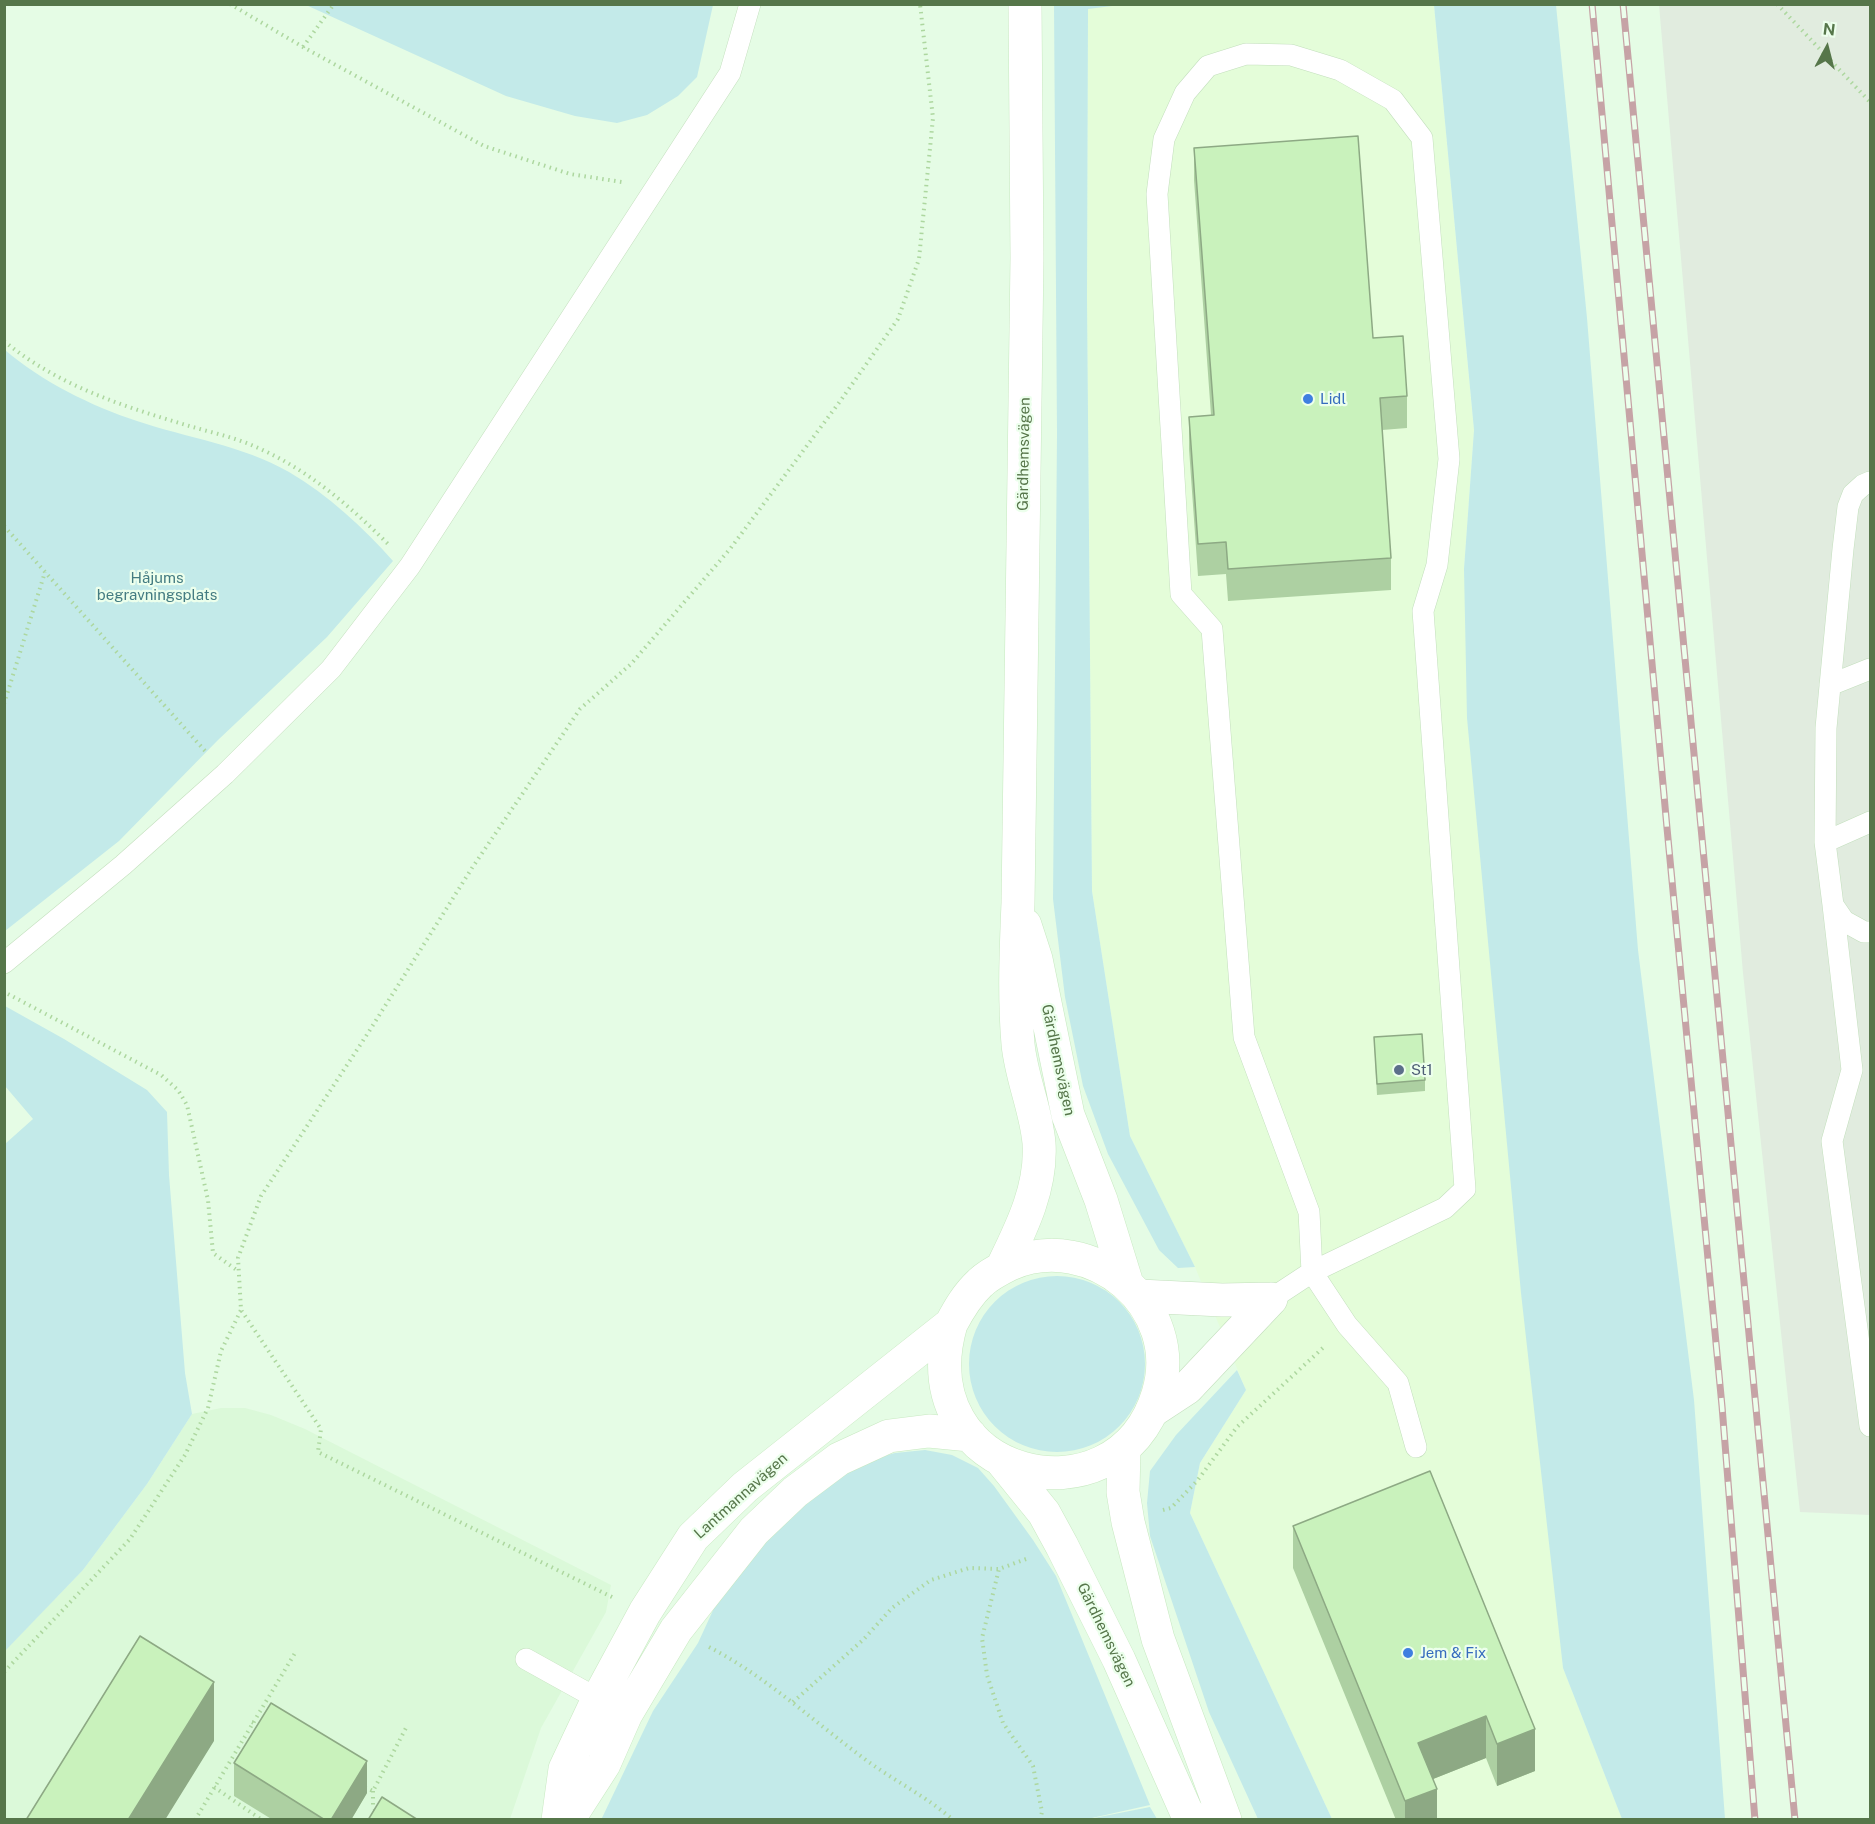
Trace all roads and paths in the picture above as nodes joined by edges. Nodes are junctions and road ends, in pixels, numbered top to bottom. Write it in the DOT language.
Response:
graph roads {
  1 [pos="230,4"];
  2 [pos="334,4"];
  3 [pos="750,4"];
  4 [pos="920,4"];
  5 [pos="1025,4"];
  6 [pos="1777,4"];
  7 [pos="303,47"];
  8 [pos="1870,102"];
  9 [pos="657,188"];
  10 [pos="4,341"];
  11 [pos="1870,482"];
  12 [pos="4,526"];
  13 [pos="410,566"];
  14 [pos="45,571"];
  15 [pos="1870,669"];
  16 [pos="1830,685"];
  17 [pos="4,704"];
  18 [pos="225,774"];
  19 [pos="1870,822"];
  20 [pos="1826,842"];
  21 [pos="1018,903"];
  22 [pos="1833,905"];
  23 [pos="1870,932"];
  24 [pos="4,963"];
  25 [pos="4,992"];
  26 [pos="1002,1268"];
  27 [pos="239,1272"];
  28 [pos="1312,1272"];
  29 [pos="1133,1290"];
  30 [pos="1271,1299"];
  31 [pos="241,1310"];
  32 [pos="951,1324"];
  33 [pos="1152,1411"];
  34 [pos="1870,1426"];
  35 [pos="970,1435"];
  36 [pos="1416,1447"];
  37 [pos="1124,1448"];
  38 [pos="1001,1460"];
  39 [pos="999,1569"];
  40 [pos="645,1612"];
  41 [pos="676,1630"];
  42 [pos="295,1653"];
  43 [pos="526,1659"];
  44 [pos="4,1672"];
  45 [pos="598,1699"];
  46 [pos="793,1701"];
  47 [pos="626,1714"];
  48 [pos="252,1722"];
  49 [pos="407,1726"];
  50 [pos="262,1727"];
  51 [pos="363,1785"];
  52 [pos="214,1787"];
  53 [pos="373,1791"];
  54 [pos="377,1814"];
  55 [pos="195,1820"];
  56 [pos="262,1820"];
  57 [pos="558,1820"];
  58 [pos="568,1820"];
  59 [pos="953,1820"];
  60 [pos="1192,1820"];
  61 [pos="1226,1820"];
  1 -- 7 [label="path"];
  2 -- 7 [label="path"];
  3 -- 9 [label="lane"];
  4 -- 27 [label="path"];
  5 -- 21 [label="main road, Gärdhemsvägen"];
  6 -- 8 [label="path"];
  7 -- 9 [label="path"];
  9 -- 13 [label="lane"];
  10 -- 13 [label="path"];
  11 -- 16 [label="lane"];
  12 -- 14 [label="path"];
  13 -- 18 [label="lane"];
  14 -- 17 [label="path"];
  14 -- 18 [label="path"];
  15 -- 16 [label="lane"];
  16 -- 20 [label="lane"];
  18 -- 24 [label="lane"];
  19 -- 20 [label="lane"];
  20 -- 22 [label="lane"];
  21 -- 26 [label="main road, Gärdhemsvägen"];
  21 -- 29 [label="main road, Gärdhemsvägen"];
  22 -- 23 [label="lane"];
  22 -- 34 [label="lane"];
  25 -- 27 [label="path"];
  26 -- 29 [label="main road"];
  26 -- 32 [label="main road"];
  27 -- 31 [label="path"];
  28 -- 28 [label="lane"];
  28 -- 30 [label="lane"];
  28 -- 36 [label="lane"];
  29 -- 30 [label="main road"];
  29 -- 33 [label="main road"];
  30 -- 33 [label="main road"];
  31 -- 40 [label="path"];
  31 -- 44 [label="path"];
  32 -- 35 [label="main road"];
  32 -- 40 [label="main road, Lantmannavägen"];
  33 -- 37 [label="main road"];
  35 -- 38 [label="main road"];
  35 -- 41 [label="main road"];
  37 -- 38 [label="main road"];
  37 -- 61 [label="main road"];
  38 -- 60 [label="main road, Gärdhemsvägen"];
  39 -- 46 [label="path"];
  40 -- 45 [label="main road, Lantmannavägen"];
  41 -- 46 [label="path"];
  41 -- 47 [label="main road"];
  42 -- 48 [label="path"];
  43 -- 45 [label="lane"];
  45 -- 47 [label="lane"];
  45 -- 57 [label="main road, Lantmannavägen"];
  46 -- 59 [label="path"];
  47 -- 58 [label="main road"];
  48 -- 50 [label="path"];
  48 -- 52 [label="path"];
  49 -- 53 [label="path"];
  51 -- 53 [label="path"];
  52 -- 55 [label="path"];
  52 -- 56 [label="path"];
  53 -- 54 [label="path"];
}
